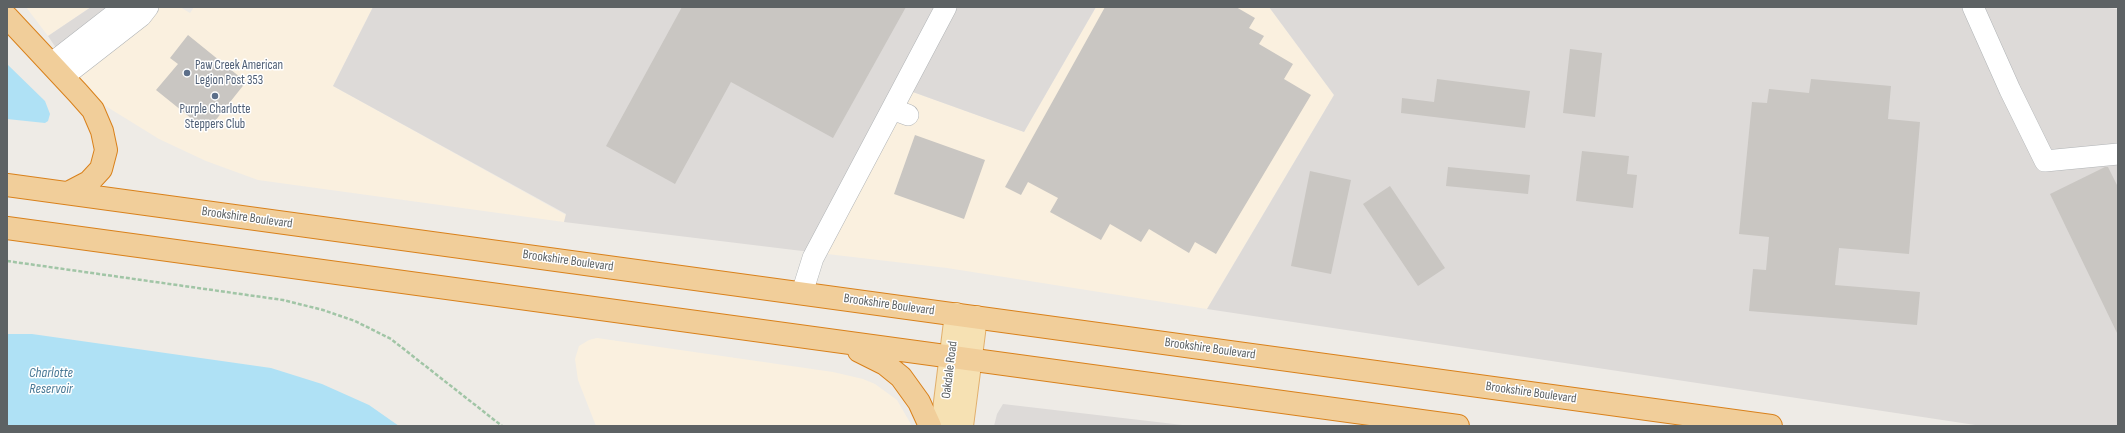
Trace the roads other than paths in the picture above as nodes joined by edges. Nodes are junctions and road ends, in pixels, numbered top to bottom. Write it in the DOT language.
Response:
graph roads {
  1 [pos="124,7"];
  2 [pos="148,7"];
  3 [pos="946,7"];
  4 [pos="1973,7"];
  5 [pos="7,17"];
  6 [pos="58,69"];
  7 [pos="2118,154"];
  8 [pos="7,185"];
  9 [pos="68,193"];
  10 [pos="7,228"];
  11 [pos="802,293"];
  12 [pos="966,316"];
  13 [pos="839,343"];
  14 [pos="961,359"];
  15 [pos="930,426"];
  16 [pos="942,426"];
  17 [pos="962,426"];
  18 [pos="1458,426"];
  19 [pos="1771,426"];
  1 -- 6 [label="lane"];
  2 -- 6 [label="lane"];
  3 -- 11 [label="lane"];
  4 -- 7 [label="lane"];
  5 -- 6 [label="highway"];
  6 -- 9 [label="highway"];
  8 -- 9 [label="highway, Brookshire Boulevard"];
  9 -- 11 [label="highway, Brookshire Boulevard"];
  10 -- 13 [label="highway"];
  11 -- 12 [label="highway, Brookshire Boulevard"];
  12 -- 14 [label="main road, Oakdale Road"];
  12 -- 19 [label="highway, Brookshire Boulevard"];
  13 -- 14 [label="highway"];
  13 -- 15 [label="highway"];
  14 -- 16 [label="main road, Oakdale Road"];
  14 -- 17 [label="main road, Oakdale Road"];
  14 -- 18 [label="highway"];
}
